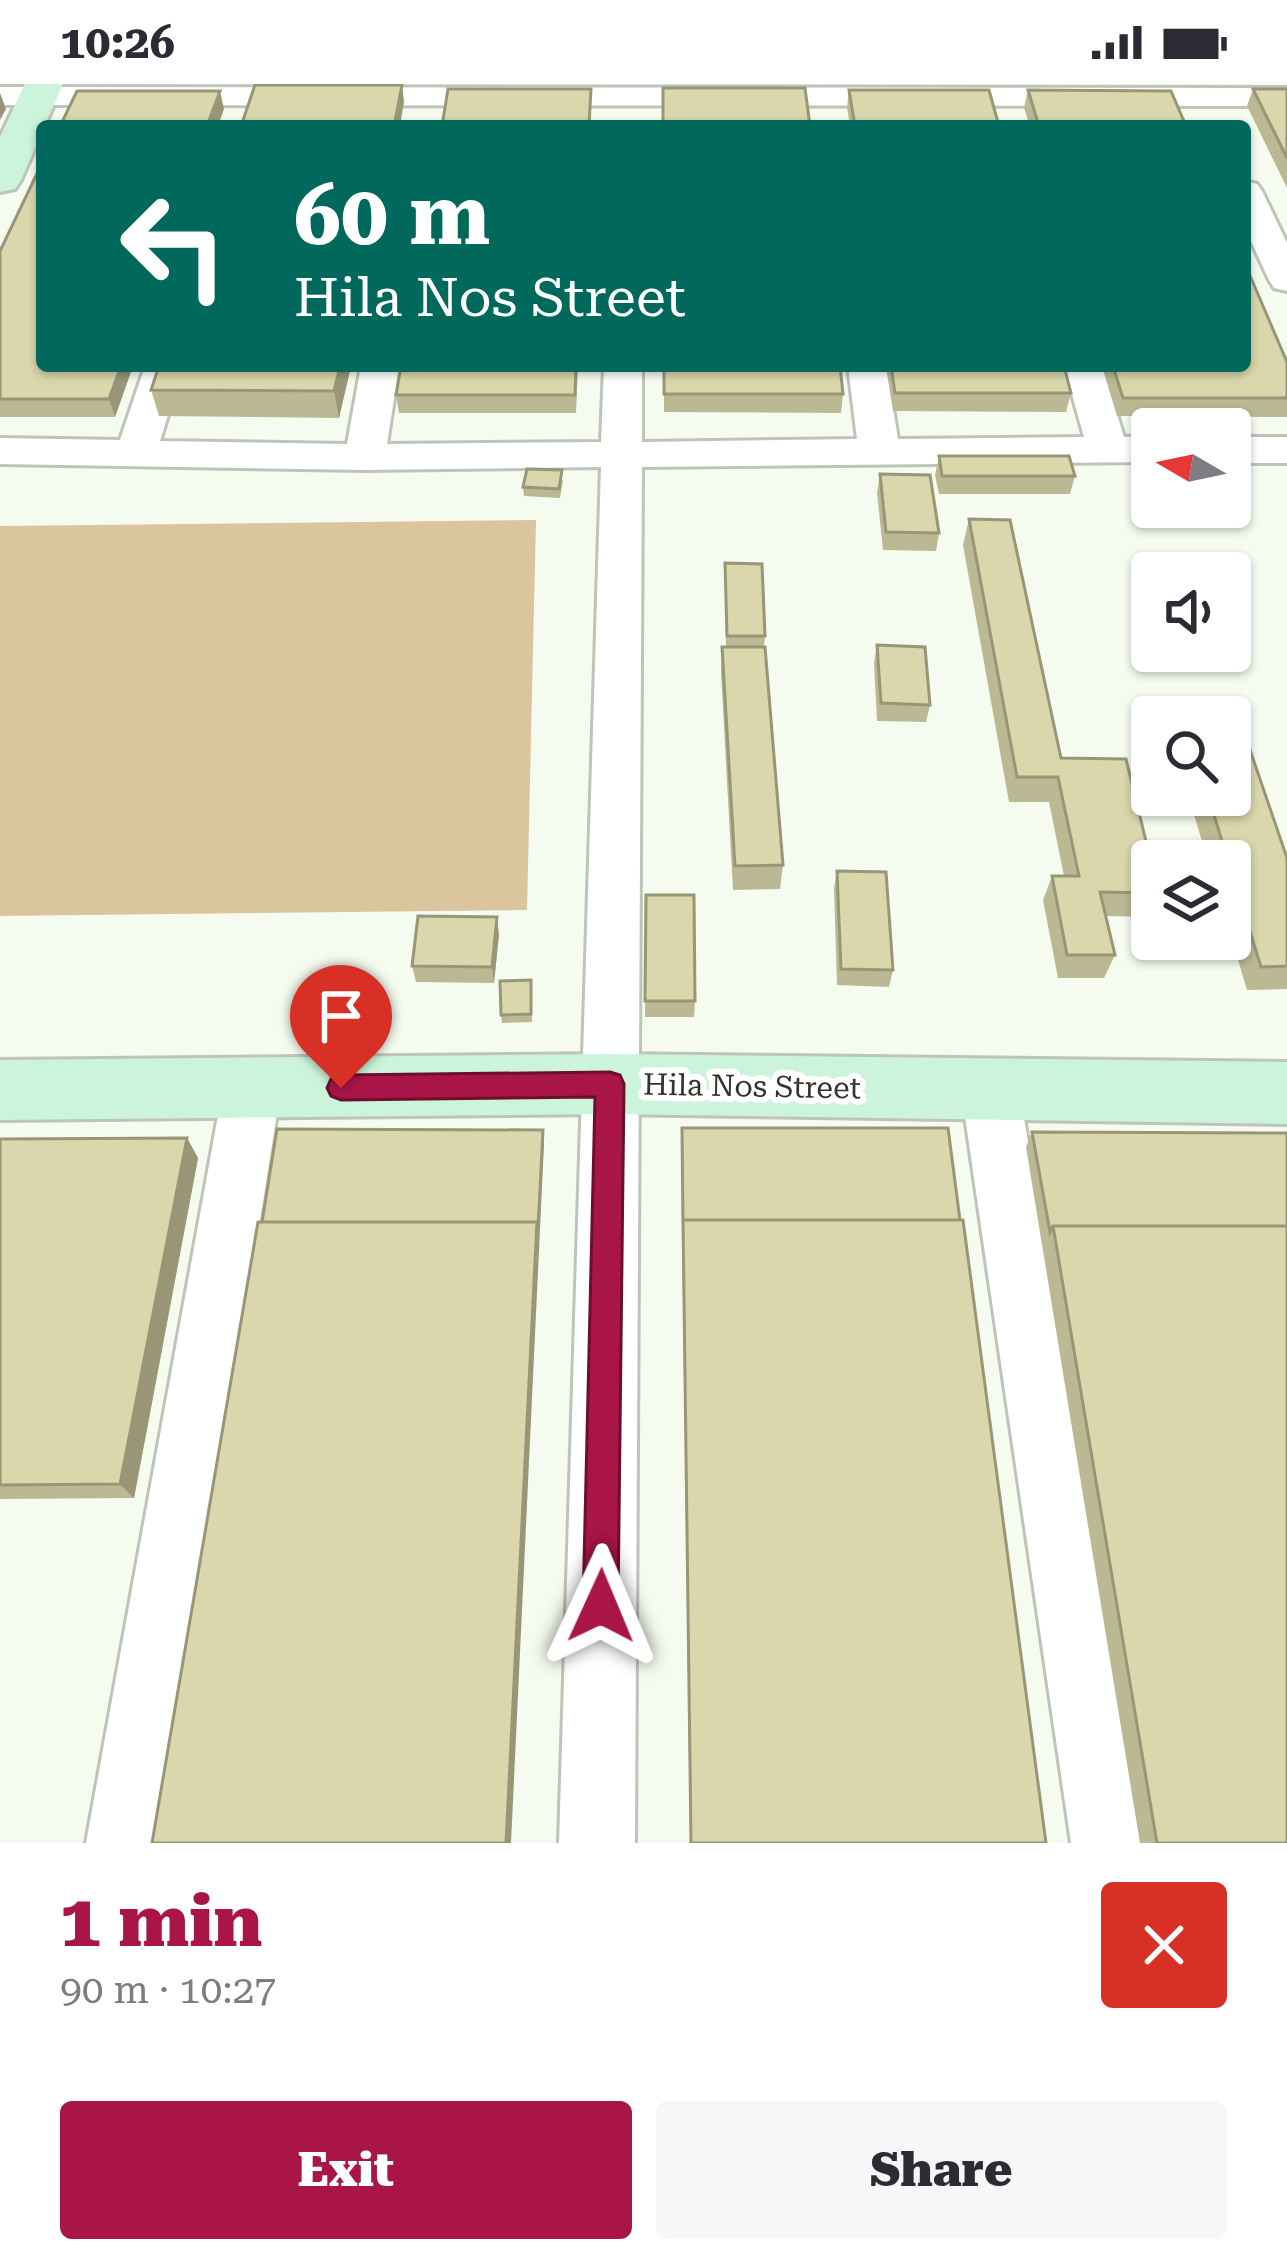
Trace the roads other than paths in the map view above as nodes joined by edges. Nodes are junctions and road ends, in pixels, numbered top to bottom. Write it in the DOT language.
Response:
graph roads {
  1 [pos="411,90"];
  2 [pos="27,92"];
  3 [pos="1287,97"];
  4 [pos="261,100"];
  5 [pos="628,101"];
  6 [pos="1204,103"];
  7 [pos="829,111"];
  8 [pos="1004,111"];
  9 [pos="421,120"];
  10 [pos="0,180"];
  11 [pos="1251,203"];
  12 [pos="1287,280"];
  13 [pos="162,372"];
  14 [pos="379,372"];
  15 [pos="623,372"];
  16 [pos="868,372"];
  17 [pos="1085,372"];
  18 [pos="879,449"];
  19 [pos="1108,449"];
  20 [pos="1131,449"];
  21 [pos="1251,450"];
  22 [pos="1287,450"];
  23 [pos="0,451"];
  24 [pos="137,452"];
  25 [pos="621,456"];
  26 [pos="365,457"];
  27 [pos="610,1084"];
  28 [pos="252,1088"];
  29 [pos="990,1089"];
  30 [pos="0,1090"];
  31 [pos="1287,1093"];
  32 [pos="124,1843"];
  33 [pos="597,1843"];
  34 [pos="1109,1843"];
  1 -- 4 [label="street"];
  1 -- 5 [label="street"];
  1 -- 9 [label="street"];
  2 -- 4 [label="street"];
  2 -- 10 [label="street"];
  3 -- 6 [label="street"];
  5 -- 7 [label="street"];
  6 -- 8 [label="street"];
  7 -- 8 [label="street"];
  11 -- 12 [label="street"];
  13 -- 24 [label="street"];
  14 -- 26 [label="street"];
  15 -- 25 [label="street"];
  16 -- 18 [label="street"];
  17 -- 19 [label="street"];
  18 -- 19 [label="street"];
  18 -- 25 [label="street"];
  19 -- 20 [label="street"];
  21 -- 22 [label="street"];
  23 -- 24 [label="street"];
  24 -- 26 [label="street"];
  25 -- 26 [label="street"];
  25 -- 27 [label="street"];
  27 -- 28 [label="street, Hila Nos Street"];
  27 -- 29 [label="street, Hila Nos Street"];
  27 -- 33 [label="street"];
  28 -- 30 [label="street, Hila Nos Street"];
  28 -- 32 [label="street"];
  29 -- 31 [label="street, Hila Nos Street"];
  29 -- 34 [label="street"];
}
